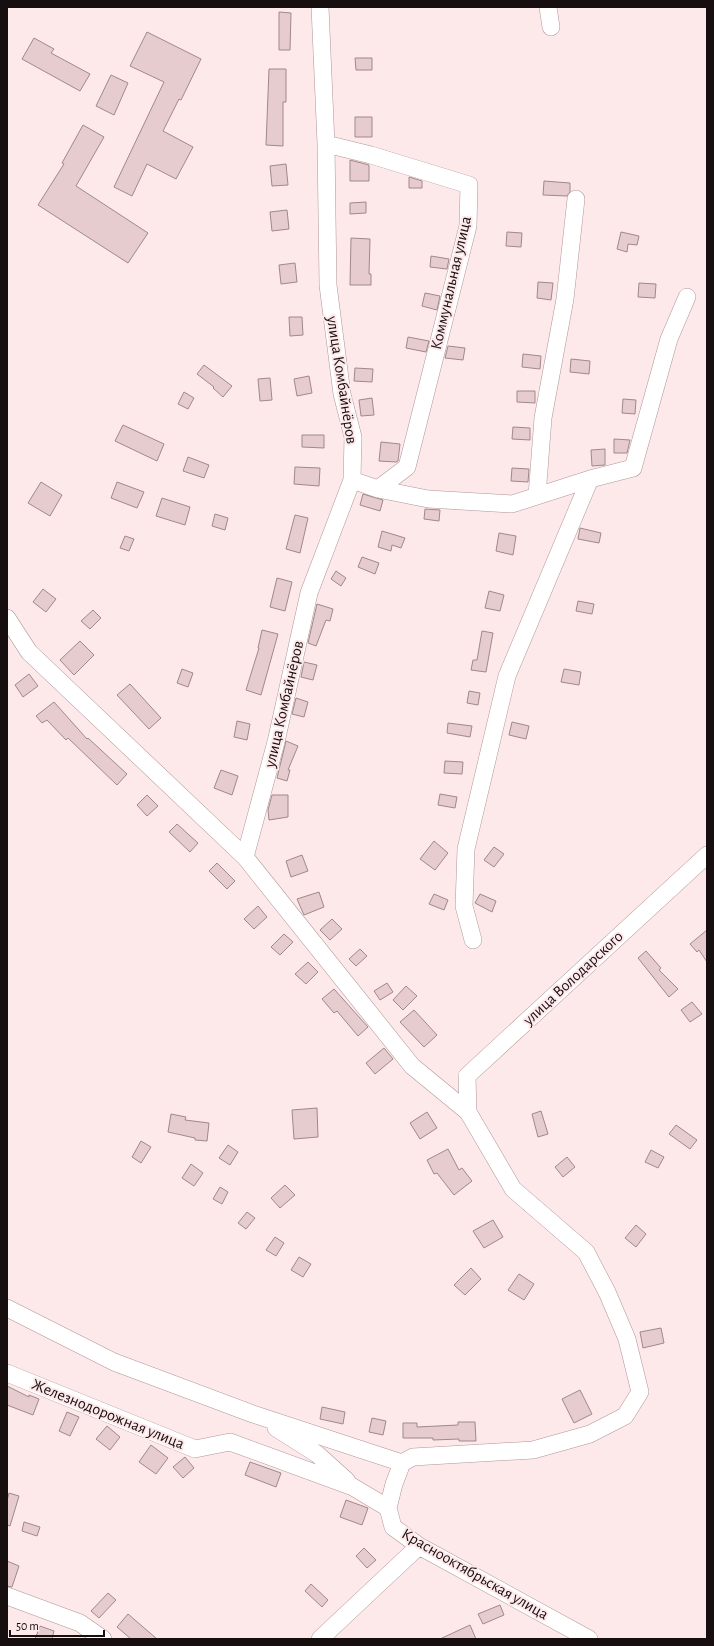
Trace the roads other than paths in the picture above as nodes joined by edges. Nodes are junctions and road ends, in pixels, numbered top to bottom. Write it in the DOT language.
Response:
graph roads {
  1 [pos="320,7"];
  2 [pos="548,7"];
  3 [pos="550,27"];
  4 [pos="326,144"];
  5 [pos="576,199"];
  6 [pos="687,297"];
  7 [pos="590,479"];
  8 [pos="352,480"];
  9 [pos="378,489"];
  10 [pos="537,496"];
  11 [pos="7,618"];
  12 [pos="707,855"];
  13 [pos="245,857"];
  14 [pos="473,940"];
  15 [pos="468,1112"];
  16 [pos="7,1308"];
  17 [pos="7,1373"];
  18 [pos="253,1414"];
  19 [pos="402,1463"];
  20 [pos="353,1487"];
  21 [pos="388,1508"];
  22 [pos="419,1546"];
  23 [pos="7,1596"];
  24 [pos="103,1639"];
  25 [pos="320,1639"];
  26 [pos="589,1639"];
  1 -- 4 [label="street, улица Комбайнёров"];
  2 -- 3 [label="street"];
  4 -- 8 [label="street, улица Комбайнёров"];
  4 -- 9 [label="street, Коммунальная улица"];
  5 -- 10 [label="street"];
  6 -- 7 [label="street"];
  7 -- 10 [label="street"];
  7 -- 14 [label="street"];
  8 -- 9 [label="street"];
  8 -- 13 [label="street, улица Комбайнёров"];
  9 -- 10 [label="street"];
  11 -- 13 [label="street"];
  12 -- 15 [label="street, улица Володарского"];
  13 -- 15 [label="street"];
  15 -- 19 [label="street"];
  16 -- 18 [label="street"];
  17 -- 20 [label="street, Железнодорожная улица"];
  18 -- 19 [label="street"];
  18 -- 20 [label="street"];
  19 -- 21 [label="street"];
  20 -- 21 [label="street, Железнодорожная улица"];
  21 -- 22 [label="street, Краснооктябрьская улица"];
  22 -- 25 [label="street"];
  22 -- 26 [label="street, Краснооктябрьская улица"];
  23 -- 24 [label="street"];
}
